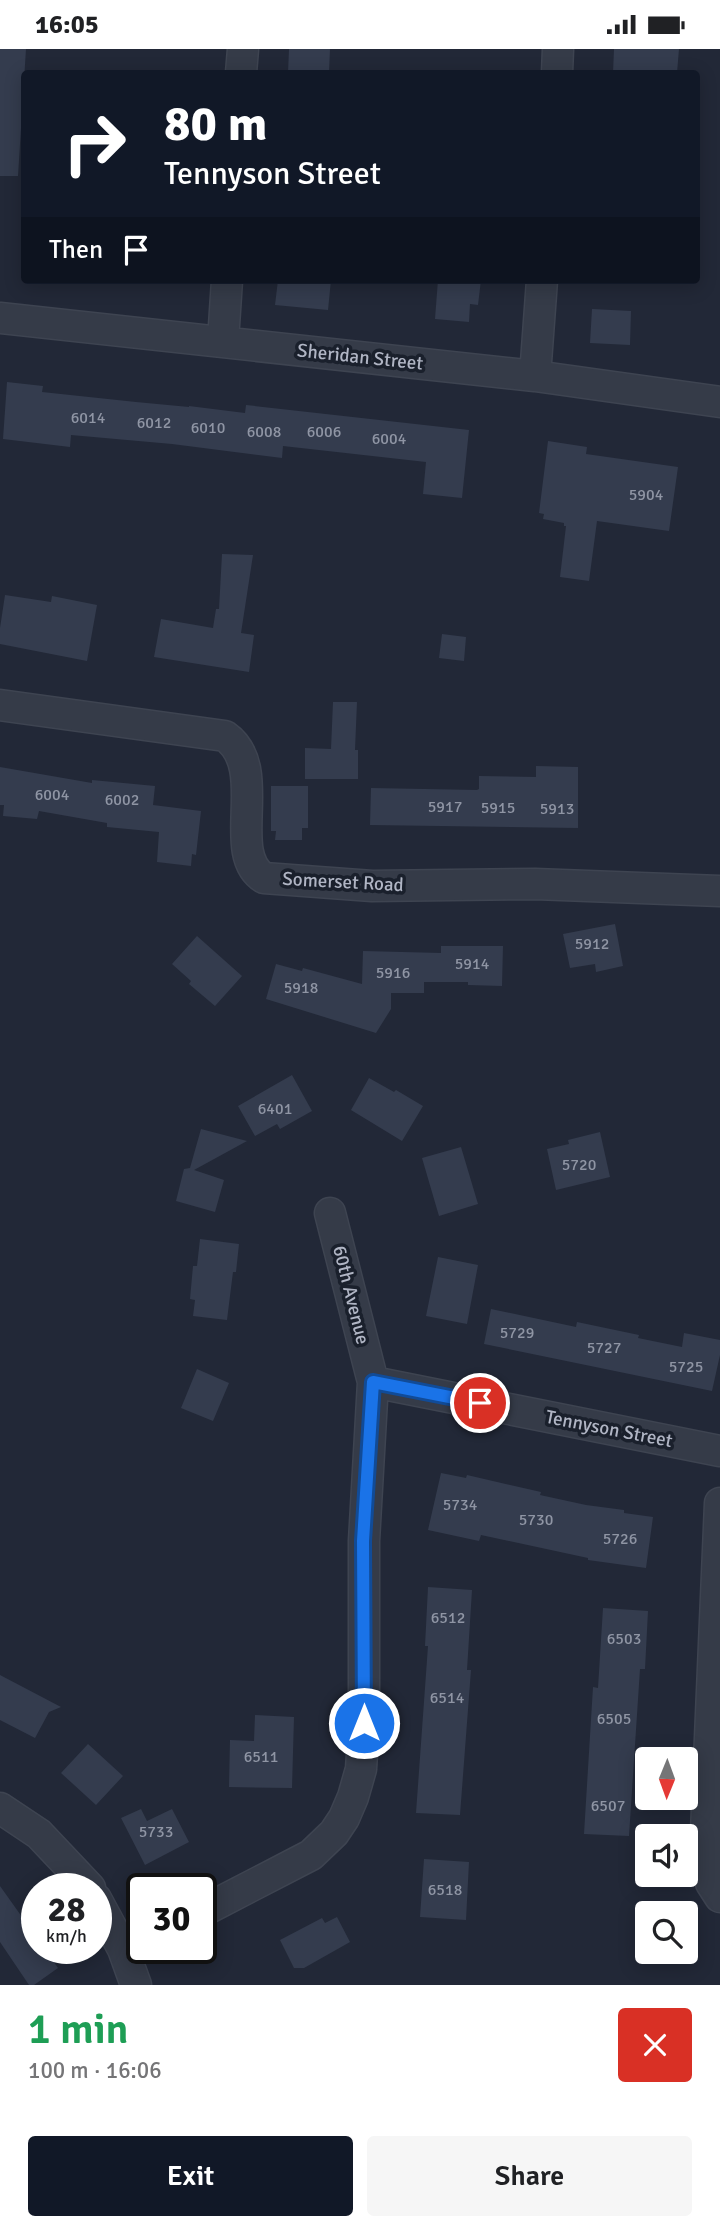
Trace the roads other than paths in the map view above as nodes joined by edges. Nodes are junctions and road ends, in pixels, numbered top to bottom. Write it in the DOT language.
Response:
graph roads {
  1 [pos="243,49"];
  2 [pos="558,49"];
  3 [pos="241,70"];
  4 [pos="557,70"];
  5 [pos="227,284"];
  6 [pos="542,284"];
  7 [pos="0,319"];
  8 [pos="223,341"];
  9 [pos="536,376"];
  10 [pos="720,401"];
  11 [pos="0,705"];
  12 [pos="720,891"];
  13 [pos="330,1213"];
  14 [pos="373,1382"];
  15 [pos="720,1451"];
  16 [pos="720,1503"];
  17 [pos="0,1808"];
  18 [pos="76,1873"];
  19 [pos="720,1897"];
  20 [pos="217,1904"];
  21 [pos="112,1919"];
  22 [pos="126,1937"];
  23 [pos="134,1964"];
  24 [pos="136,1985"];
  1 -- 3 [label="street"];
  2 -- 4 [label="street"];
  5 -- 8 [label="street"];
  6 -- 9 [label="street"];
  7 -- 8 [label="street, Sheridan Street"];
  8 -- 9 [label="street, Sheridan Street"];
  9 -- 10 [label="street, Sheridan Street"];
  11 -- 12 [label="street, Somerset Road"];
  13 -- 14 [label="street, 60th Avenue"];
  14 -- 15 [label="street, Tennyson Street"];
  14 -- 20 [label="street, 60th Avenue"];
  16 -- 19 [label="street"];
  17 -- 18 [label="street"];
  21 -- 22 [label="street"];
  23 -- 24 [label="street"];
}
